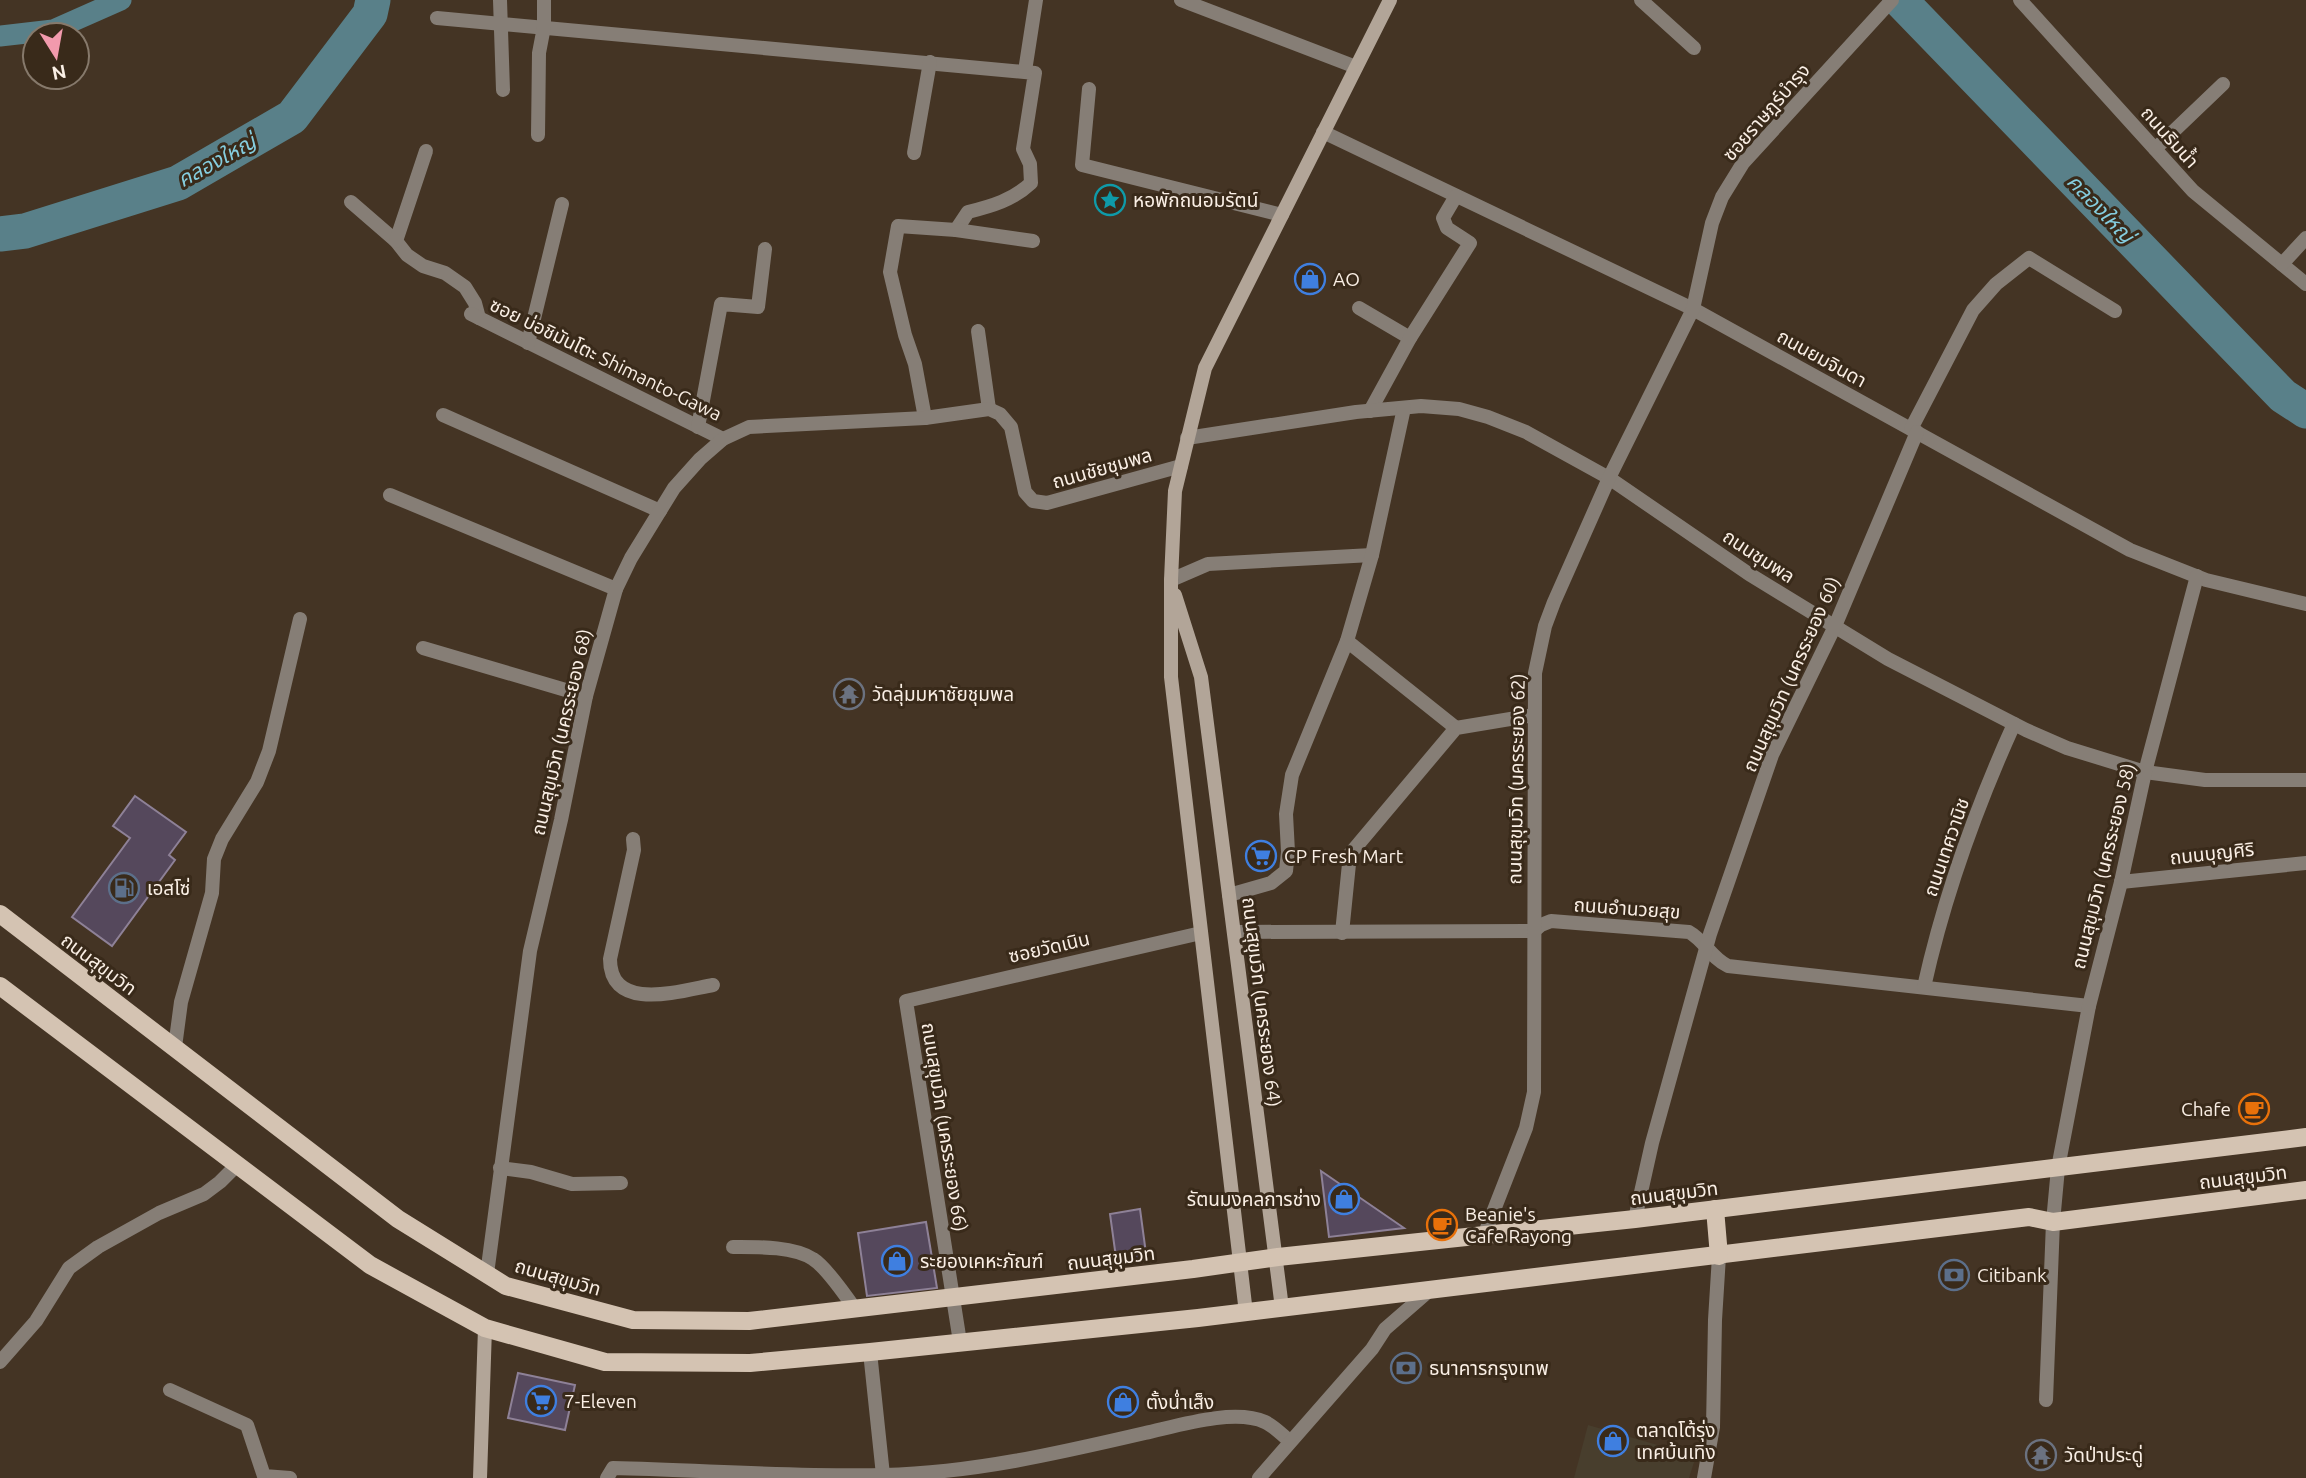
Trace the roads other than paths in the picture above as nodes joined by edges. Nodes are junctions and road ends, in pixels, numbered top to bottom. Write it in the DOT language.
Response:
graph roads {
  1 [pos="500,0"];
  2 [pos="544,0"];
  3 [pos="1036,0"];
  4 [pos="1181,0"];
  5 [pos="1390,0"];
  6 [pos="1641,0"];
  7 [pos="1892,0"];
  8 [pos="2020,0"];
  9 [pos="437,18"];
  10 [pos="500,23"];
  11 [pos="544,27"];
  12 [pos="1694,48"];
  13 [pos="930,62"];
  14 [pos="1356,67"];
  15 [pos="1025,71"];
  16 [pos="2223,84"];
  17 [pos="1089,89"];
  18 [pos="503,90"];
  19 [pos="1323,132"];
  20 [pos="538,135"];
  21 [pos="2155,149"];
  22 [pos="426,151"];
  23 [pos="914,153"];
  24 [pos="1456,197"];
  25 [pos="351,202"];
  26 [pos="562,204"];
  27 [pos="1282,215"];
  28 [pos="956,230"];
  29 [pos="2306,238"];
  30 [pos="396,241"];
  31 [pos="1033,241"];
  32 [pos="765,249"];
  33 [pos="2282,264"];
  34 [pos="2306,284"];
  35 [pos="1359,307"];
  36 [pos="1693,309"];
  37 [pos="2115,311"];
  38 [pos="978,331"];
  39 [pos="1410,338"];
  40 [pos="528,343"];
  41 [pos="1404,408"];
  42 [pos="989,410"];
  43 [pos="1370,411"];
  44 [pos="443,415"];
  45 [pos="925,418"];
  46 [pos="698,426"];
  47 [pos="1914,431"];
  48 [pos="1187,438"];
  49 [pos="723,439"];
  50 [pos="1181,466"];
  51 [pos="1609,478"];
  52 [pos="390,495"];
  53 [pos="660,511"];
  54 [pos="1372,555"];
  55 [pos="2197,576"];
  56 [pos="1171,580"];
  57 [pos="616,589"];
  58 [pos="2306,604"];
  59 [pos="300,619"];
  60 [pos="1835,626"];
  61 [pos="1347,641"];
  62 [pos="423,649"];
  63 [pos="586,696"];
  64 [pos="1534,715"];
  65 [pos="2014,724"];
  66 [pos="1456,728"];
  67 [pos="2145,772"];
  68 [pos="2306,780"];
  69 [pos="633,839"];
  70 [pos="2306,863"];
  71 [pos="2121,881"];
  72 [pos="1229,895"];
  73 [pos="0,914"];
  74 [pos="1534,931"];
  75 [pos="1234,932"];
  76 [pos="1201,933"];
  77 [pos="1342,933"];
  78 [pos="1706,948"];
  79 [pos="713,985"];
  80 [pos="0,986"];
  81 [pos="1924,987"];
  82 [pos="906,1001"];
  83 [pos="2089,1006"];
  84 [pos="175,1047"];
  85 [pos="2306,1137"];
  86 [pos="238,1164"];
  87 [pos="500,1168"];
  88 [pos="2058,1168"];
  89 [pos="621,1183"];
  90 [pos="2306,1191"];
  91 [pos="1715,1209"];
  92 [pos="1635,1219"];
  93 [pos="2053,1222"];
  94 [pos="1485,1233"];
  95 [pos="733,1247"];
  96 [pos="1719,1256"];
  97 [pos="1275,1257"];
  98 [pos="1241,1263"];
  99 [pos="487,1274"];
  100 [pos="1432,1288"];
  101 [pos="953,1298"];
  102 [pos="1282,1308"];
  103 [pos="855,1309"];
  104 [pos="1246,1312"];
  105 [pos="485,1328"];
  106 [pos="960,1342"];
  107 [pos="870,1352"];
  108 [pos="0,1362"];
  109 [pos="170,1390"];
  110 [pos="2046,1400"];
  111 [pos="1290,1441"];
  112 [pos="730,1475"];
  113 [pos="883,1475"];
  114 [pos="860,1476"];
  115 [pos="290,1478"];
  116 [pos="480,1478"];
  117 [pos="607,1478"];
  118 [pos="1259,1478"];
  119 [pos="1704,1478"];
  1 -- 10 [label="street"];
  2 -- 11 [label="street"];
  3 -- 15 [label="street"];
  4 -- 14 [label="street"];
  5 -- 14 [label="street, ถนนสุขุมวิท (นครระยอง 64)"];
  6 -- 12 [label="street"];
  7 -- 36 [label="street, ซอยราษฎร์บำรุง"];
  8 -- 21 [label="street, ถนนริมน้ำ"];
  9 -- 10 [label="street"];
  10 -- 11 [label="street"];
  10 -- 18 [label="street"];
  11 -- 13 [label="street"];
  11 -- 20 [label="street"];
  13 -- 15 [label="street"];
  13 -- 23 [label="street"];
  14 -- 19 [label="street, ถนนสุขุมวิท (นครระยอง 64)"];
  15 -- 28 [label="street"];
  16 -- 21 [label="street"];
  17 -- 27 [label="street"];
  19 -- 24 [label="street, ถนนยมจินดา"];
  19 -- 27 [label="street, ถนนสุขุมวิท (นครระยอง 64)"];
  21 -- 33 [label="street, ถนนริมน้ำ"];
  22 -- 30 [label="street"];
  24 -- 36 [label="street, ถนนยมจินดา"];
  24 -- 39 [label="street"];
  25 -- 30 [label="street"];
  26 -- 40 [label="street"];
  27 -- 48 [label="street, ถนนสุขุมวิท (นครระยอง 64)"];
  28 -- 31 [label="street"];
  28 -- 45 [label="street"];
  29 -- 33 [label="street"];
  30 -- 40 [label="street, ซอย บ่อชิมันโตะ Shimanto-Gawa"];
  32 -- 46 [label="street"];
  33 -- 34 [label="street, ถนนริมน้ำ"];
  35 -- 39 [label="street"];
  36 -- 47 [label="street, ถนนยมจินดา"];
  36 -- 51 [label="street, ถนนสุขุมวิท (นครระยอง 62)"];
  37 -- 47 [label="street, ถนนสุขุมวิท (นครระยอง 60)"];
  38 -- 42 [label="street"];
  39 -- 43 [label="street"];
  40 -- 46 [label="street, ซอย บ่อชิมันโตะ Shimanto-Gawa"];
  41 -- 43 [label="street, ถนนชุมพล"];
  41 -- 51 [label="street, ถนนชุมพล"];
  41 -- 54 [label="street"];
  42 -- 45 [label="street, ถนนสุขุมวิท (นครระยอง 68)"];
  42 -- 50 [label="street, ถนนชัยชุมพล"];
  43 -- 48 [label="street, ถนนชุมพล"];
  44 -- 53 [label="street"];
  45 -- 49 [label="street, ถนนสุขุมวิท (นครระยอง 68)"];
  46 -- 49 [label="street, ซอย บ่อชิมันโตะ Shimanto-Gawa"];
  47 -- 55 [label="street, ถนนยมจินดา"];
  47 -- 60 [label="street, ถนนสุขุมวิท (นครระยอง 60)"];
  48 -- 50 [label="street, ถนนสุขุมวิท (นครระยอง 64)"];
  49 -- 53 [label="street, ถนนสุขุมวิท (นครระยอง 68)"];
  50 -- 56 [label="street, ถนนสุขุมวิท (นครระยอง 64)"];
  51 -- 60 [label="street, ถนนชุมพล"];
  51 -- 64 [label="street, ถนนสุขุมวิท (นครระยอง 62)"];
  52 -- 57 [label="street"];
  53 -- 57 [label="street, ถนนสุขุมวิท (นครระยอง 68)"];
  54 -- 56 [label="street"];
  54 -- 61 [label="street"];
  55 -- 58 [label="street, ถนนยมจินดา"];
  55 -- 67 [label="street, ถนนสุขุมวิท (นครระยอง 58)"];
  56 -- 72 [label="street, ถนนสุขุมวิท (นครระยอง 64)"];
  56 -- 76 [label="street, ถนนสุขุมวิท (นครระยอง 64)"];
  57 -- 63 [label="street, ถนนสุขุมวิท (นครระยอง 68)"];
  59 -- 84 [label="street"];
  60 -- 65 [label="street, ถนนชุมพล"];
  60 -- 78 [label="street, ถนนสุขุมวิท (นครระยอง 60)"];
  61 -- 66 [label="street"];
  61 -- 72 [label="street"];
  62 -- 63 [label="street"];
  63 -- 87 [label="street, ถนนสุขุมวิท (นครระยอง 68)"];
  64 -- 66 [label="street"];
  64 -- 74 [label="street, ถนนสุขุมวิท (นครระยอง 62)"];
  65 -- 67 [label="street, ถนนชุมพล"];
  65 -- 81 [label="street, ถนนเทศวานิช"];
  66 -- 77 [label="street"];
  67 -- 68 [label="street, ถนนชุมพล"];
  67 -- 71 [label="street, ถนนสุขุมวิท (นครระยอง 58)"];
  69 -- 79 [label="street"];
  70 -- 71 [label="street, ถนนบุญศิริ"];
  71 -- 83 [label="street, ถนนสุขุมวิท (นครระยอง 58)"];
  72 -- 75 [label="street, ถนนสุขุมวิท (นครระยอง 64)"];
  73 -- 84 [label="main road, ถนนสุขุมวิท"];
  74 -- 77 [label="street, ถนนอำนวยสุข"];
  74 -- 78 [label="street, ถนนอำนวยสุข"];
  74 -- 94 [label="street, ถนนสุขุมวิท (นครระยอง 62)"];
  75 -- 77 [label="street, ถนนอำนวยสุข"];
  75 -- 97 [label="street, ถนนสุขุมวิท (นครระยอง 64)"];
  76 -- 82 [label="street, ซอยวัดเนิน"];
  76 -- 98 [label="street, ถนนสุขุมวิท (นครระยอง 64)"];
  78 -- 81 [label="street, ถนนอำนวยสุข"];
  78 -- 92 [label="street, ถนนสุขุมวิท (นครระยอง 60)"];
  80 -- 86 [label="main road, ถนนสุขุมวิท"];
  81 -- 83 [label="street, ถนนอำนวยสุข"];
  82 -- 101 [label="street, ถนนสุขุมวิท (นครระยอง 66)"];
  83 -- 88 [label="street, ถนนสุขุมวิท (นครระยอง 58)"];
  84 -- 99 [label="main road, ถนนสุขุมวิท"];
  85 -- 88 [label="main road, ถนนสุขุมวิท"];
  86 -- 105 [label="main road, ถนนสุขุมวิท"];
  86 -- 108 [label="street"];
  87 -- 89 [label="street"];
  87 -- 99 [label="street, ถนนสุขุมวิท (นครระยอง 68)"];
  88 -- 91 [label="main road, ถนนสุขุมวิท"];
  88 -- 93 [label="street, ถนนสุขุมวิท (นครระยอง 58)"];
  90 -- 93 [label="main road, ถนนสุขุมวิท"];
  91 -- 92 [label="main road, ถนนสุขุมวิท"];
  91 -- 96 [label="main road"];
  92 -- 94 [label="main road, ถนนสุขุมวิท"];
  93 -- 96 [label="main road, ถนนสุขุมวิท"];
  93 -- 110 [label="street, ถนนสุขุมวิท (นครระยอง 58)"];
  94 -- 97 [label="main road, ถนนสุขุมวิท"];
  95 -- 103 [label="street"];
  96 -- 100 [label="main road, ถนนสุขุมวิท"];
  96 -- 119 [label="street"];
  97 -- 98 [label="main road, ถนนสุขุมวิท"];
  97 -- 102 [label="street, ถนนสุขุมวิท (นครระยอง 64)"];
  98 -- 101 [label="main road, ถนนสุขุมวิท"];
  98 -- 104 [label="street, ถนนสุขุมวิท (นครระยอง 64)"];
  99 -- 103 [label="main road, ถนนสุขุมวิท"];
  100 -- 102 [label="main road, ถนนสุขุมวิท"];
  100 -- 111 [label="street"];
  101 -- 103 [label="main road, ถนนสุขุมวิท"];
  101 -- 106 [label="street, ถนนสุขุมวิท (นครระยอง 66)"];
  102 -- 104 [label="main road, ถนนสุขุมวิท"];
  104 -- 106 [label="main road, ถนนสุขุมวิท"];
  105 -- 107 [label="main road, ถนนสุขุมวิท"];
  105 -- 116 [label="street"];
  106 -- 107 [label="main road, ถนนสุขุมวิท"];
  107 -- 113 [label="street"];
  109 -- 115 [label="street"];
  111 -- 113 [label="street"];
  111 -- 118 [label="street"];
  112 -- 114 [label="street"];
  112 -- 117 [label="street"];
  113 -- 114 [label="street"];
}
